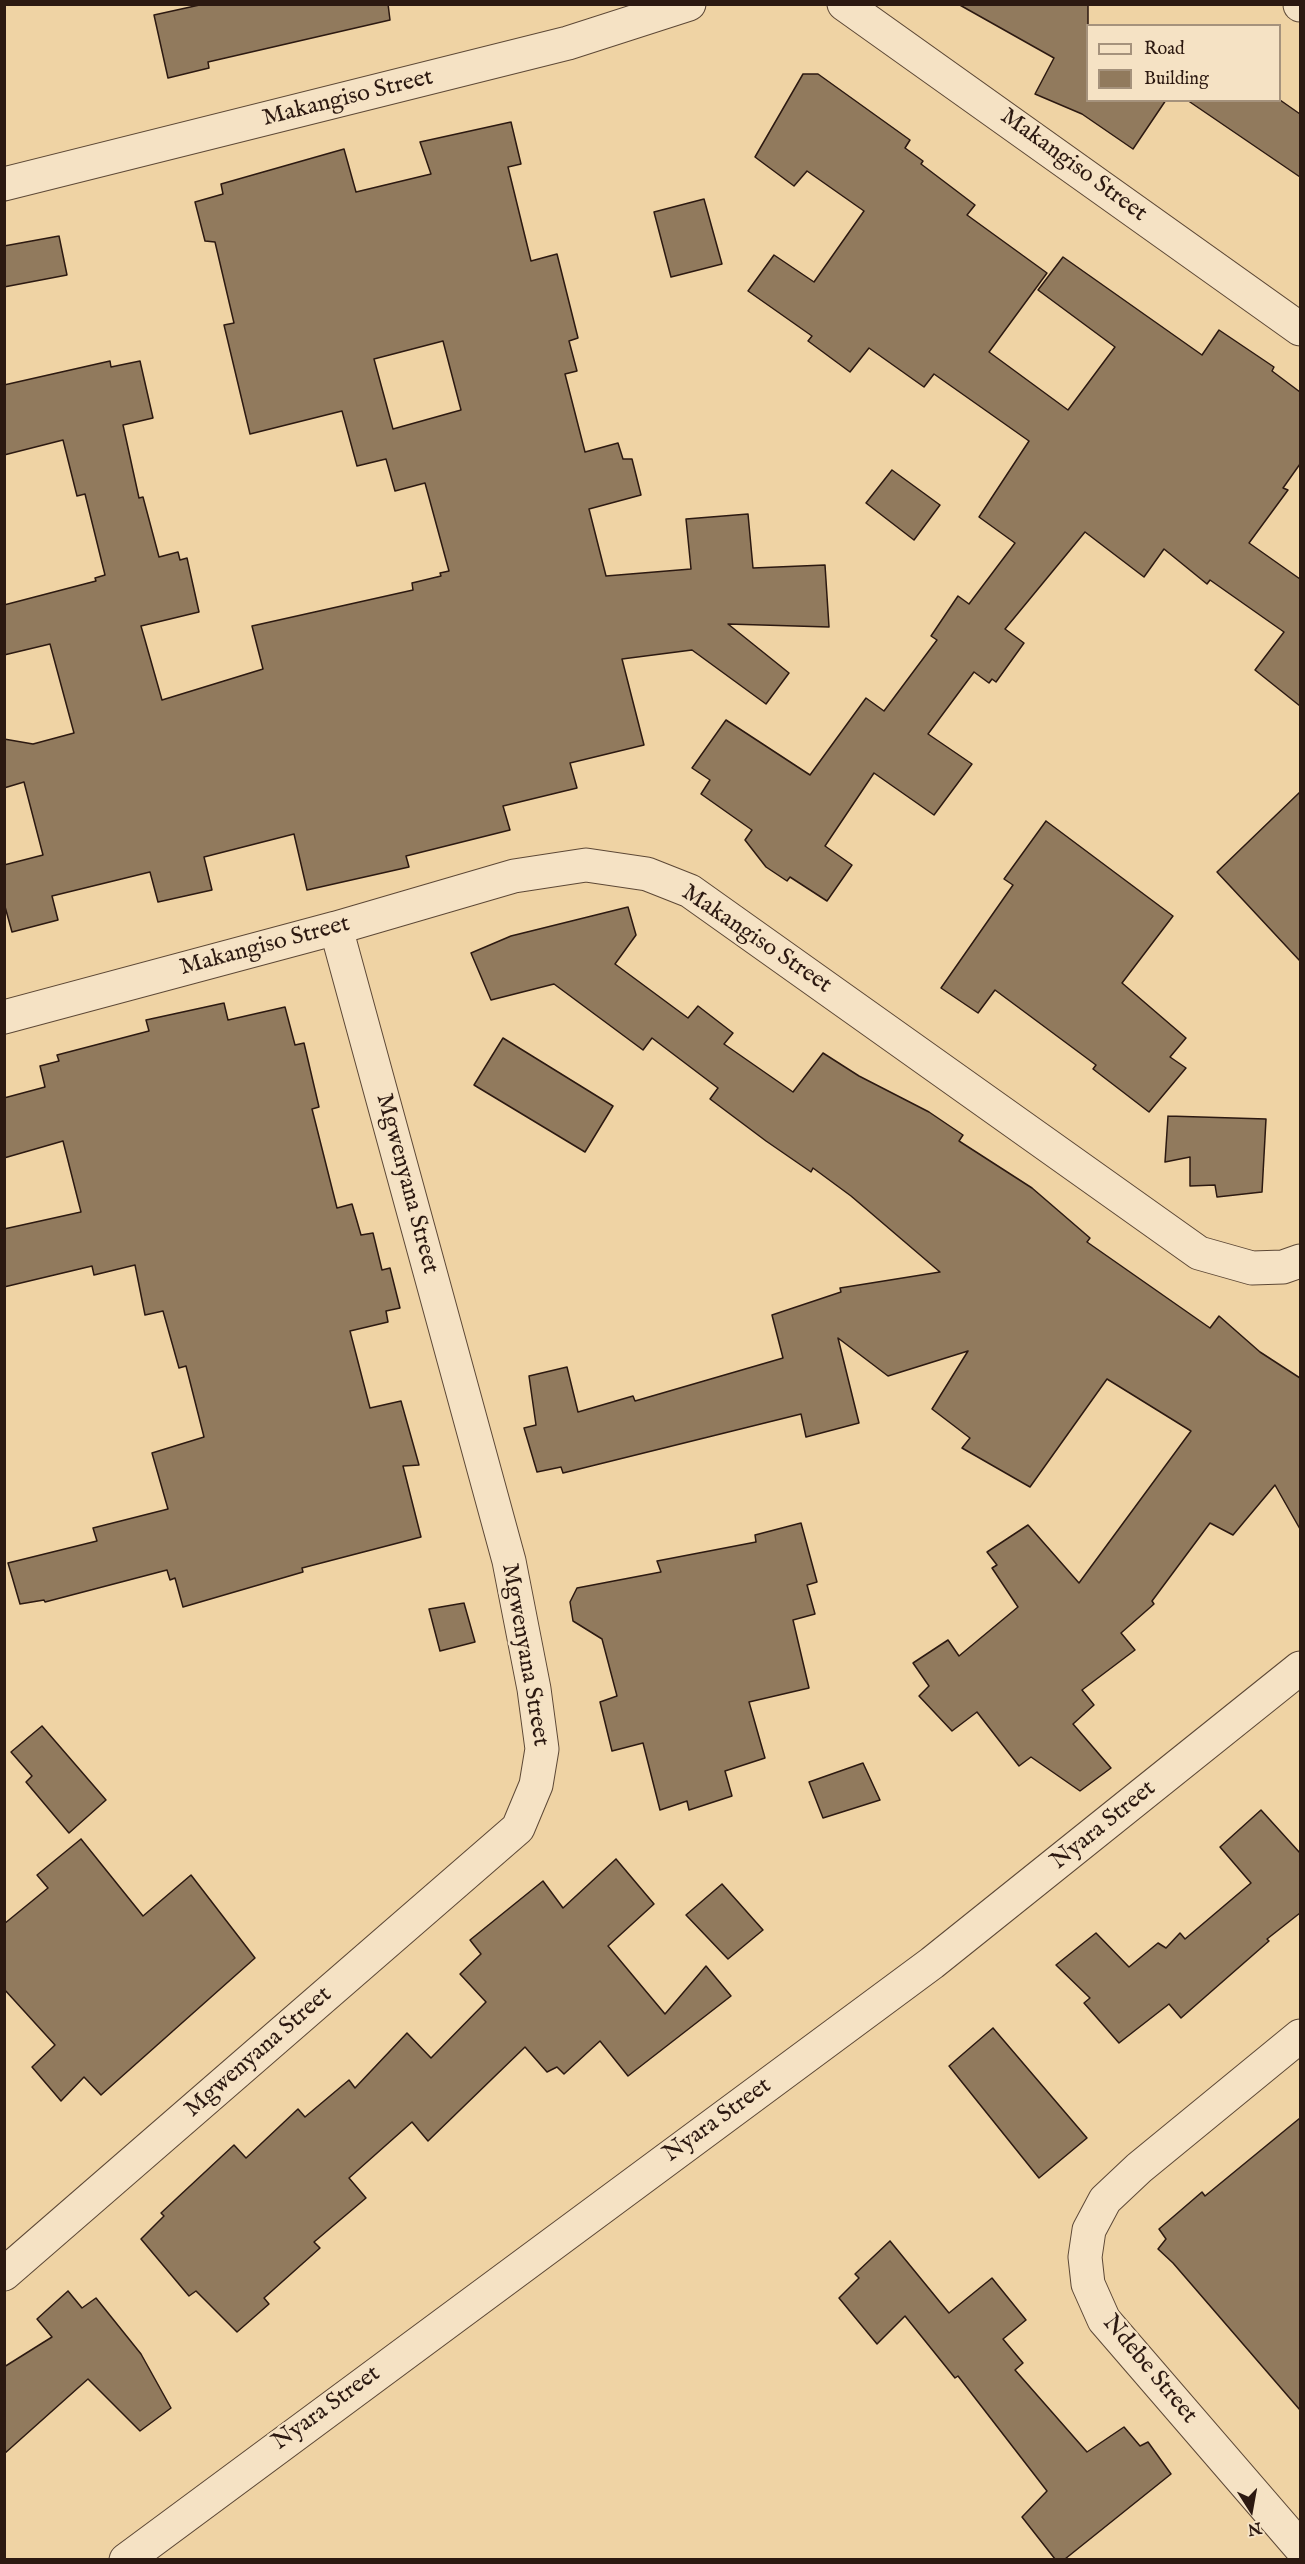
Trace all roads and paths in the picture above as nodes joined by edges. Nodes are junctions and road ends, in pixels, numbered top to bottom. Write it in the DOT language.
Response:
graph roads {
  1 [pos="689,4"];
  2 [pos="844,4"];
  3 [pos="4,184"];
  4 [pos="1300,329"];
  5 [pos="336,928"];
  6 [pos="4,1017"];
  7 [pos="1300,1261"];
  8 [pos="1300,1668"];
  9 [pos="1300,2036"];
  10 [pos="4,2274"];
  11 [pos="1300,2547"];
  12 [pos="126,2559"];
  1 -- 3 [label="street, Makangiso Street"];
  2 -- 4 [label="street, Makangiso Street"];
  5 -- 6 [label="street, Makangiso Street"];
  5 -- 7 [label="street, Makangiso Street"];
  5 -- 10 [label="street, Mgwenyana Street"];
  8 -- 12 [label="street, Nyara Street"];
  9 -- 11 [label="street, Ndebe Street"];
}
